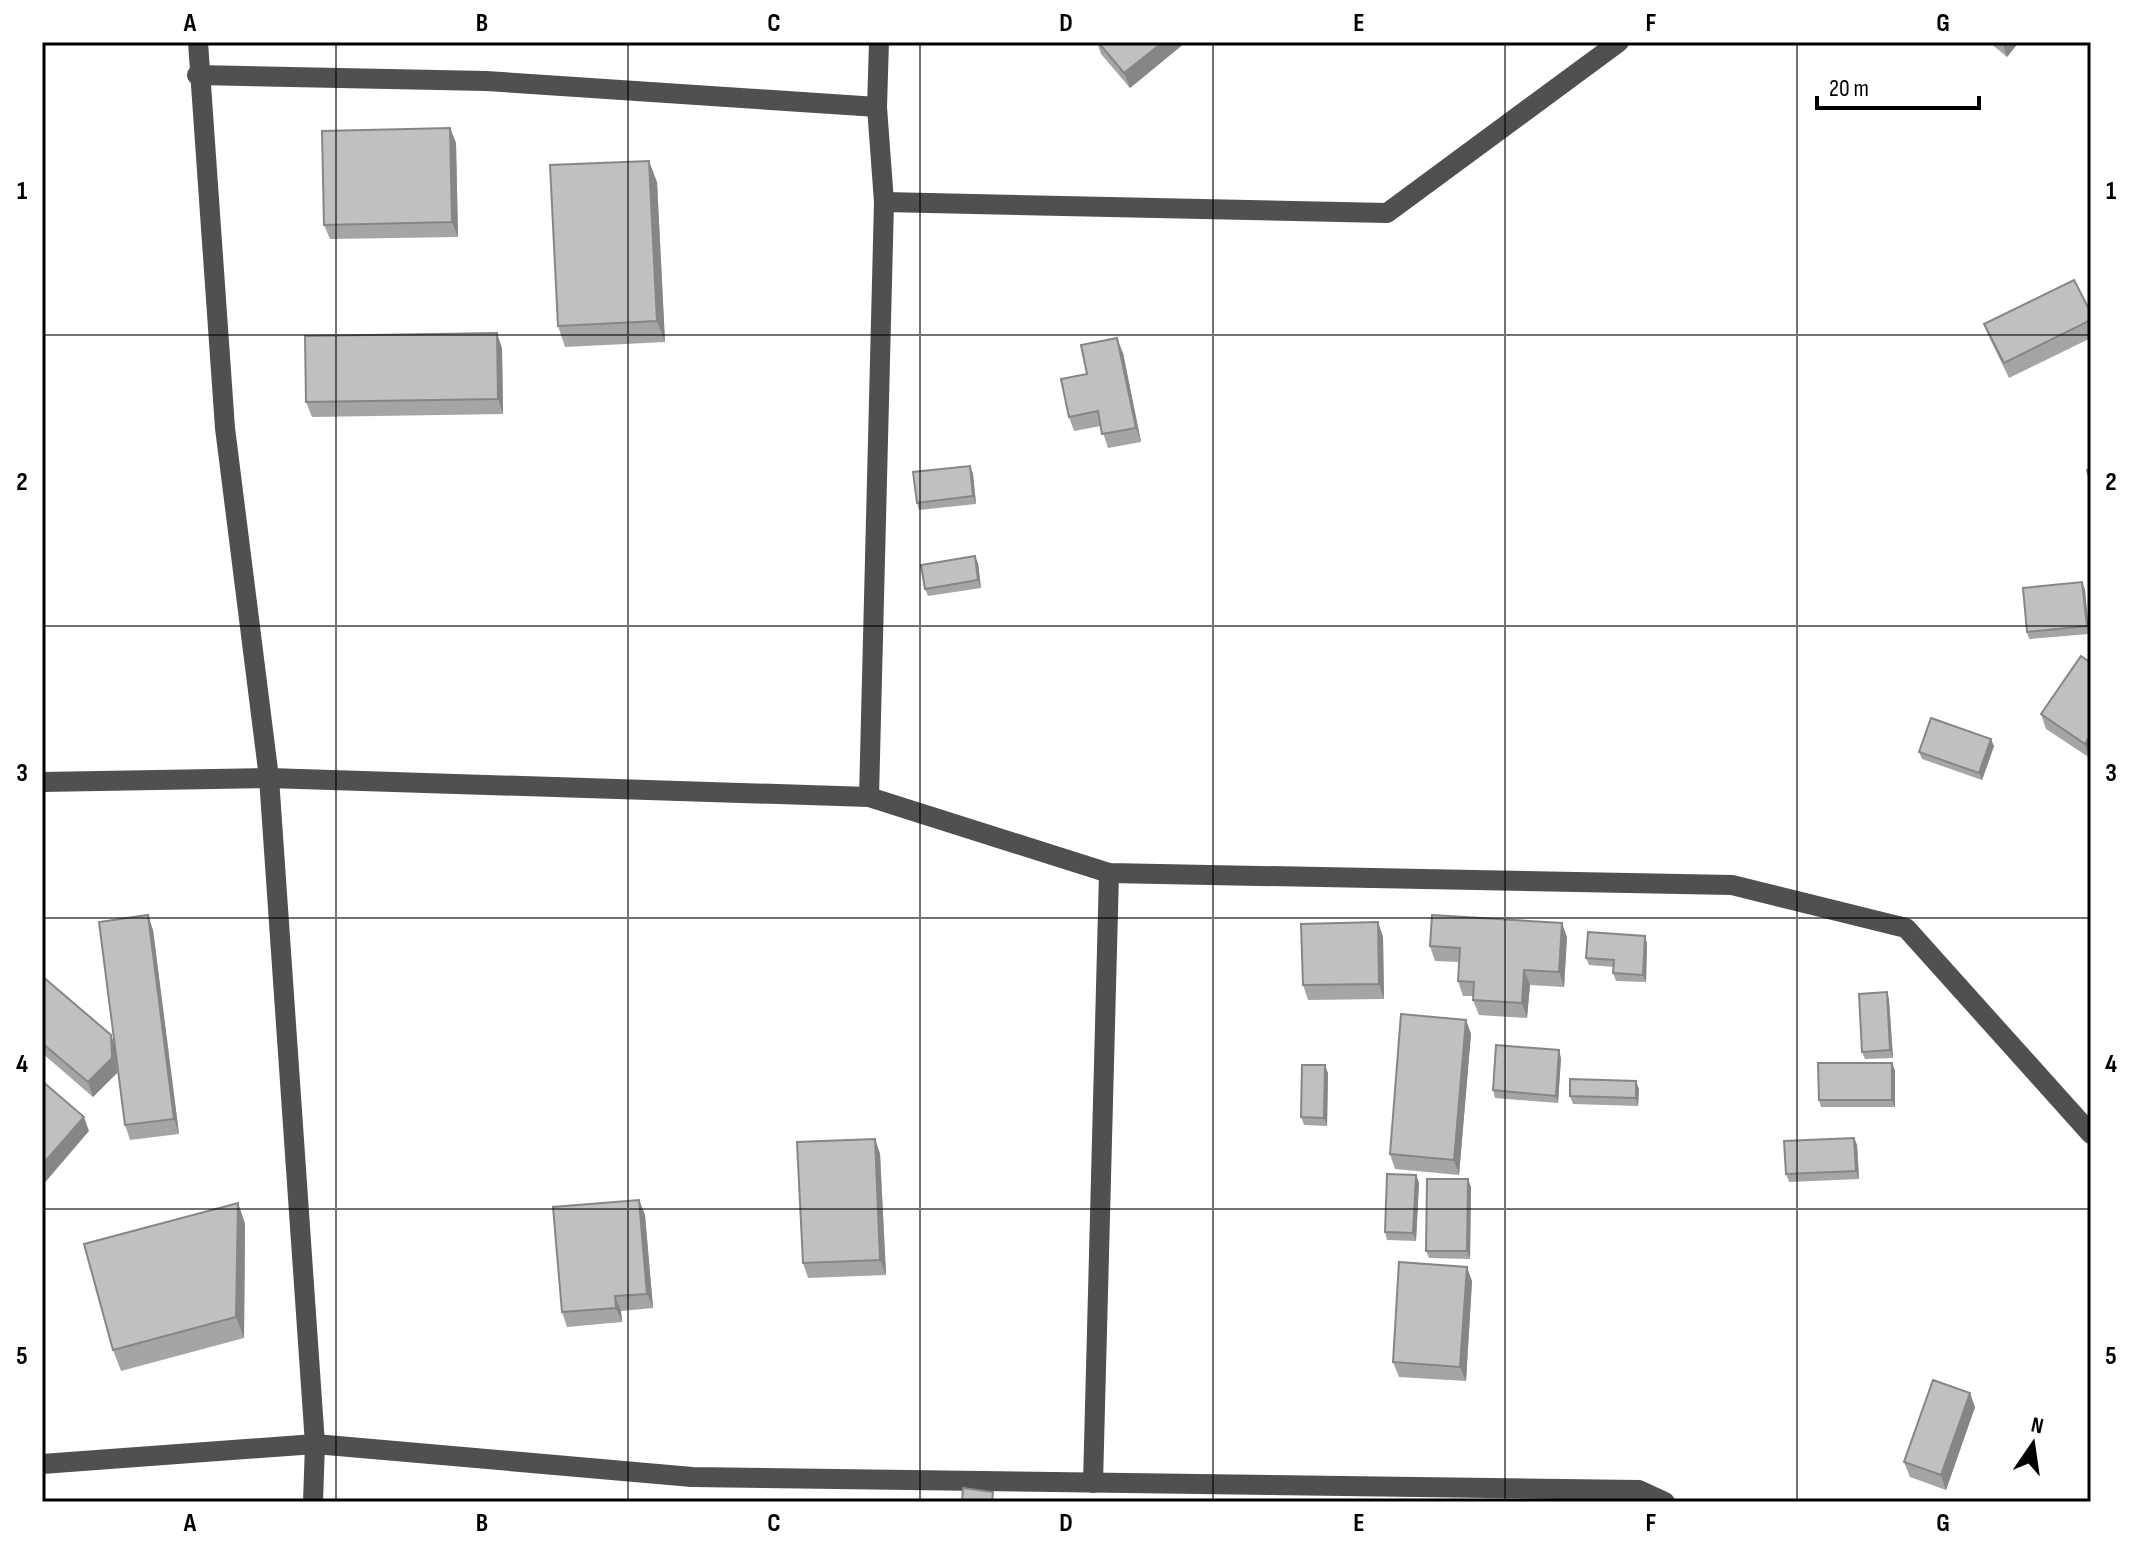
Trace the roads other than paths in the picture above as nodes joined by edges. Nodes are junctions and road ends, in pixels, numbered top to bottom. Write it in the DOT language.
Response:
graph roads {
  1 [pos="198,42"];
  2 [pos="879,42"];
  3 [pos="1619,42"];
  4 [pos="197,75"];
  5 [pos="877,107"];
  6 [pos="884,202"];
  7 [pos="269,778"];
  8 [pos="42,782"];
  9 [pos="869,797"];
  10 [pos="1109,873"];
  11 [pos="2091,1134"];
  12 [pos="315,1444"];
  13 [pos="42,1464"];
  14 [pos="1093,1483"];
  15 [pos="313,1502"];
  16 [pos="1665,1502"];
  1 -- 4 [label="street"];
  2 -- 5 [label="street"];
  3 -- 6 [label="street"];
  4 -- 5 [label="street"];
  4 -- 7 [label="street"];
  5 -- 6 [label="street"];
  6 -- 9 [label="street"];
  7 -- 8 [label="street"];
  7 -- 9 [label="street"];
  7 -- 12 [label="street"];
  9 -- 10 [label="street"];
  10 -- 11 [label="street"];
  10 -- 14 [label="street"];
  12 -- 13 [label="street"];
  12 -- 14 [label="street"];
  12 -- 15 [label="street"];
  14 -- 16 [label="street"];
}
